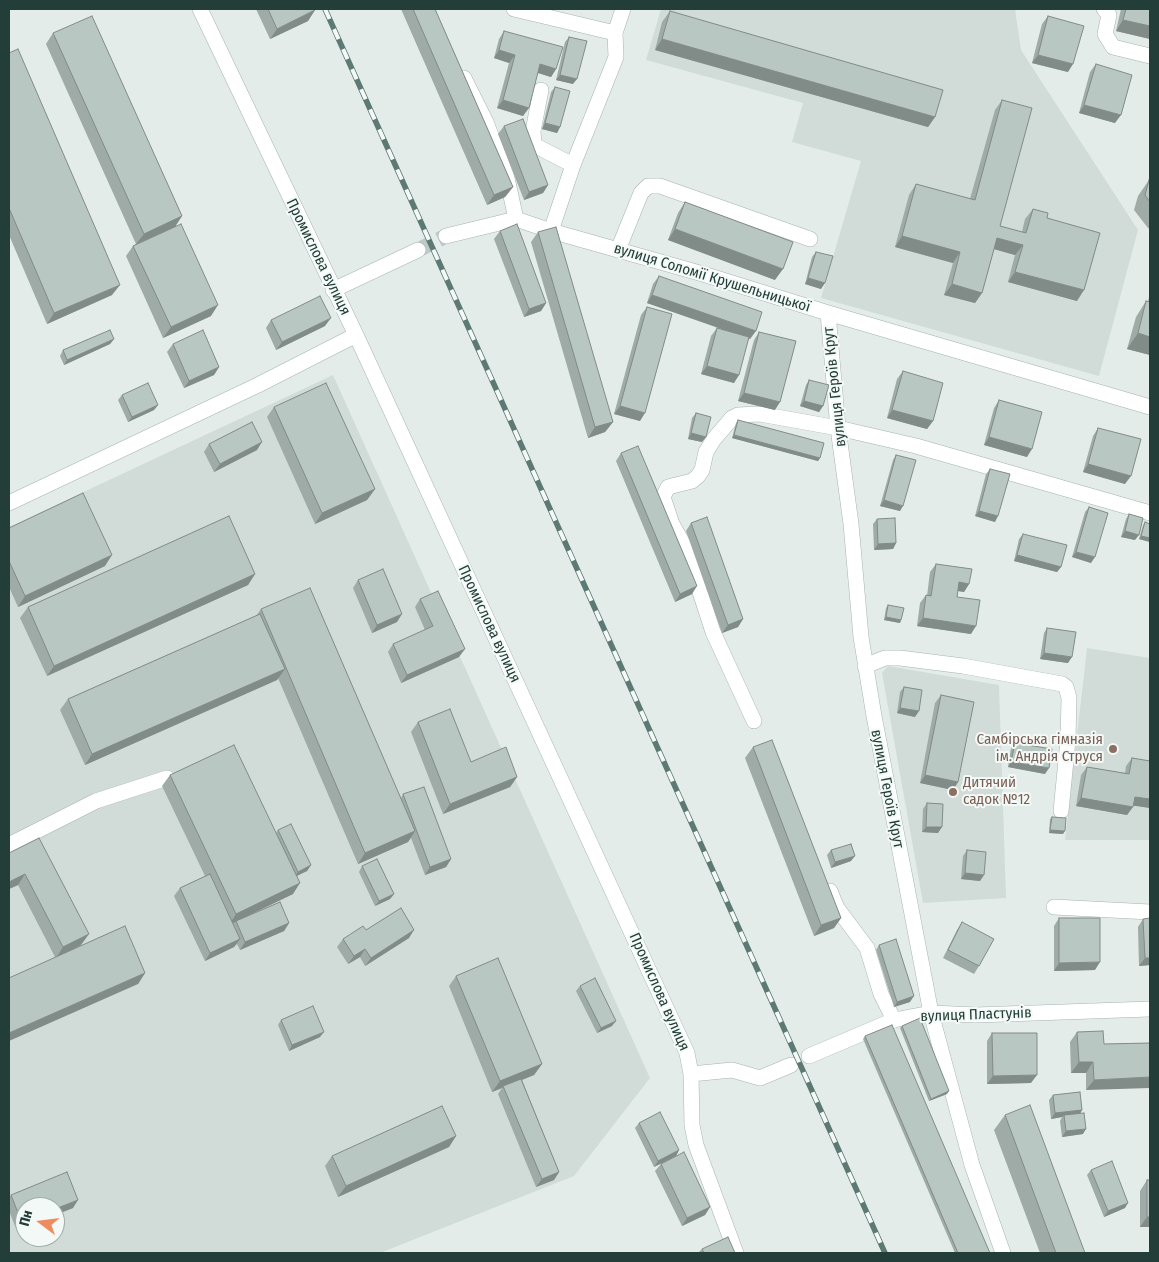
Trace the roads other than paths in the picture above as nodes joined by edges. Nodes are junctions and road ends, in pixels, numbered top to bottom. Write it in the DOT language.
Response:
graph roads {
  1 [pos="200,9"];
  2 [pos="514,9"];
  3 [pos="623,9"];
  4 [pos="1104,9"];
  5 [pos="549,13"];
  6 [pos="615,33"];
  7 [pos="1150,56"];
  8 [pos="457,64"];
  9 [pos="541,90"];
  10 [pos="573,165"];
  11 [pos="516,219"];
  12 [pos="551,231"];
  13 [pos="446,236"];
  14 [pos="810,239"];
  15 [pos="418,250"];
  16 [pos="618,250"];
  17 [pos="333,290"];
  18 [pos="828,313"];
  19 [pos="356,335"];
  20 [pos="1150,407"];
  21 [pos="838,428"];
  22 [pos="9,503"];
  23 [pos="1150,514"];
  24 [pos="865,666"];
  25 [pos="754,721"];
  26 [pos="167,778"];
  27 [pos="1061,811"];
  28 [pos="9,845"];
  29 [pos="823,876"];
  30 [pos="1054,907"];
  31 [pos="1150,912"];
  32 [pos="1150,1009"];
  33 [pos="931,1013"];
  34 [pos="894,1020"];
  35 [pos="810,1056"];
  36 [pos="791,1065"];
  37 [pos="691,1074"];
  38 [pos="736,1253"];
  39 [pos="1003,1253"];
  1 -- 17 [label="street, Промислова вулиця"];
  2 -- 5 [label="street"];
  3 -- 6 [label="street"];
  4 -- 7 [label="street"];
  5 -- 6 [label="street"];
  6 -- 10 [label="street"];
  8 -- 11 [label="street"];
  9 -- 10 [label="street"];
  10 -- 12 [label="street"];
  11 -- 12 [label="street, вулиця Соломії Крушельницької"];
  11 -- 13 [label="street"];
  12 -- 16 [label="street, вулиця Соломії Крушельницької"];
  14 -- 16 [label="street"];
  15 -- 17 [label="street"];
  16 -- 18 [label="street, вулиця Соломії Крушельницької"];
  17 -- 19 [label="street, Промислова вулиця"];
  18 -- 20 [label="street, вулиця Соломії Крушельницької"];
  18 -- 21 [label="street, вулиця Героїв Крут"];
  19 -- 22 [label="street"];
  19 -- 37 [label="street, Промислова вулиця"];
  21 -- 23 [label="street"];
  21 -- 24 [label="street, вулиця Героїв Крут"];
  21 -- 25 [label="street"];
  24 -- 27 [label="street"];
  24 -- 33 [label="street, вулиця Героїв Крут"];
  26 -- 28 [label="street"];
  29 -- 34 [label="street"];
  30 -- 31 [label="street"];
  32 -- 33 [label="street, вулиця Пластунів"];
  33 -- 34 [label="street, вулиця Пластунів"];
  33 -- 39 [label="street, вулиця Героїв Крут"];
  34 -- 35 [label="street, вулиця Пластунів"];
  36 -- 37 [label="street"];
  37 -- 38 [label="street, Промислова вулиця"];
}
